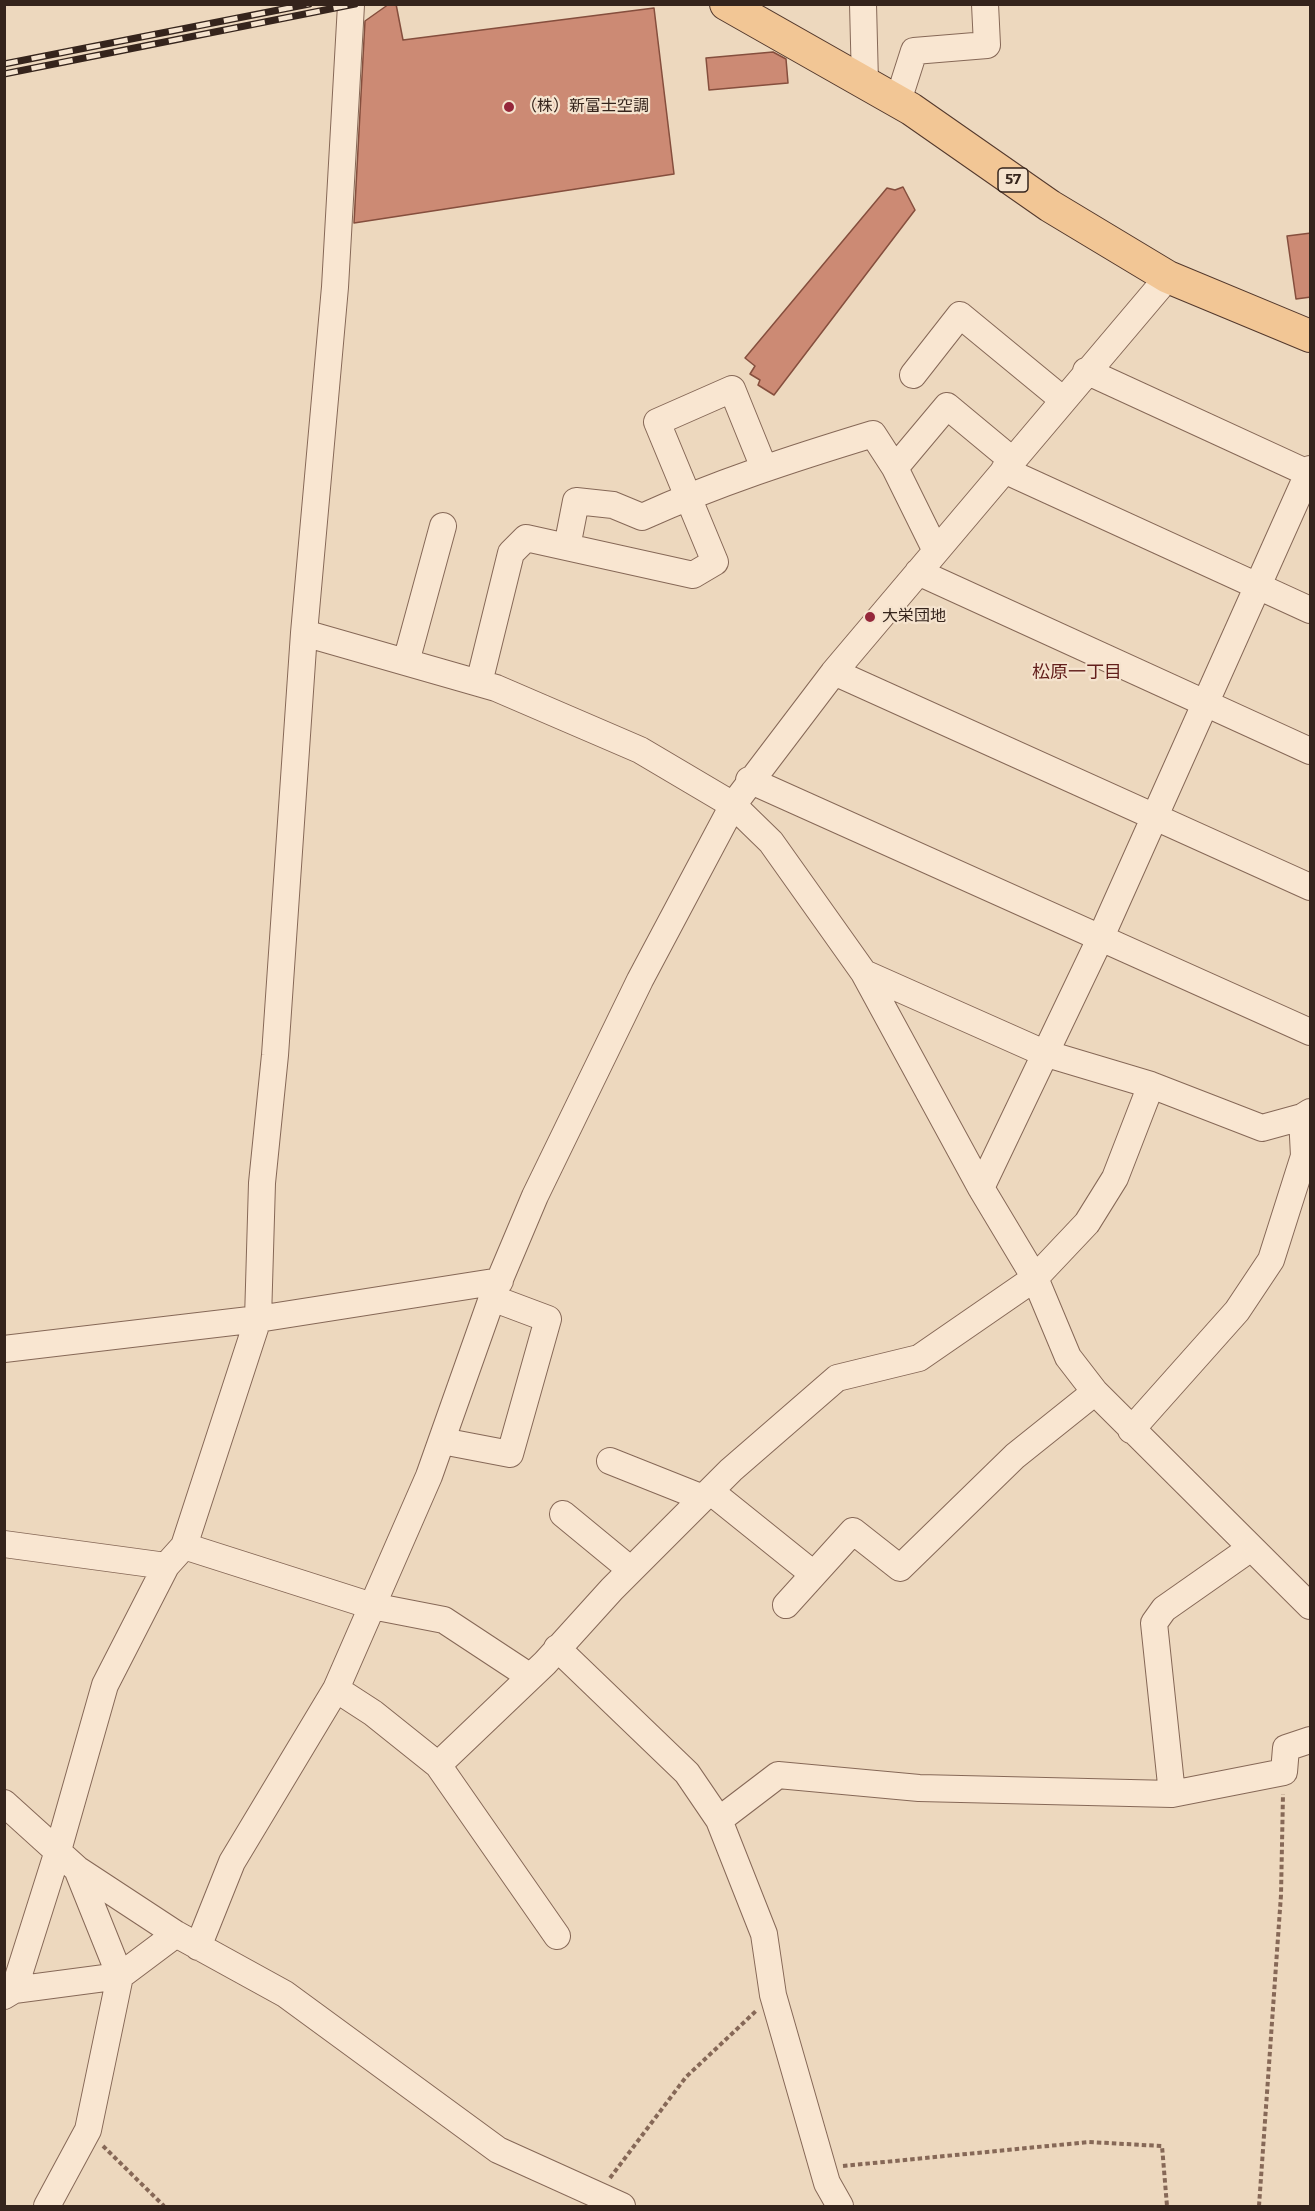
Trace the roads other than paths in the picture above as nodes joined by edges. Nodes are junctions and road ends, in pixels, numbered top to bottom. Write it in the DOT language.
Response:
graph roads {
  1 [pos="726,4"];
  2 [pos="863,4"];
  3 [pos="985,4"];
  4 [pos="351,5"];
  5 [pos="865,82"];
  6 [pos="898,101"];
  7 [pos="1168,277"];
  8 [pos="1311,336"];
  9 [pos="1086,371"];
  10 [pos="913,375"];
  11 [pos="1062,399"];
  12 [pos="1008,465"];
  13 [pos="764,468"];
  14 [pos="895,468"];
  15 [pos="1310,472"];
  16 [pos="689,495"];
  17 [pos="443,526"];
  18 [pos="567,547"];
  19 [pos="936,551"];
  20 [pos="918,572"];
  21 [pos="1258,586"];
  22 [pos="1311,610"];
  23 [pos="304,633"];
  24 [pos="405,662"];
  25 [pos="834,672"];
  26 [pos="479,683"];
  27 [pos="1205,703"];
  28 [pos="1311,751"];
  29 [pos="749,780"];
  30 [pos="733,805"];
  31 [pos="1154,817"];
  32 [pos="1311,887"];
  33 [pos="1100,939"];
  34 [pos="864,973"];
  35 [pos="1311,1032"];
  36 [pos="1044,1053"];
  37 [pos="1151,1085"];
  38 [pos="1306,1114"];
  39 [pos="981,1188"];
  40 [pos="1035,1278"];
  41 [pos="496,1290"];
  42 [pos="258,1319"];
  43 [pos="4,1349"];
  44 [pos="1095,1392"];
  45 [pos="1131,1430"];
  46 [pos="441,1441"];
  47 [pos="610,1461"];
  48 [pos="707,1494"];
  49 [pos="563,1514"];
  50 [pos="4,1544"];
  51 [pos="184,1546"];
  52 [pos="1251,1548"];
  53 [pos="166,1566"];
  54 [pos="631,1570"];
  55 [pos="812,1573"];
  56 [pos="786,1605"];
  57 [pos="372,1606"];
  58 [pos="1311,1606"];
  59 [pos="557,1648"];
  60 [pos="529,1676"];
  61 [pos="336,1689"];
  62 [pos="1311,1740"];
  63 [pos="438,1765"];
  64 [pos="1172,1794"];
  65 [pos="4,1803"];
  66 [pos="720,1820"];
  67 [pos="67,1862"];
  68 [pos="176,1934"];
  69 [pos="557,1936"];
  70 [pos="198,1947"];
  71 [pos="120,1976"];
  72 [pos="9,1993"];
  73 [pos="591,2201"];
  74 [pos="47,2206"];
  75 [pos="622,2206"];
  76 [pos="840,2206"];
  1 -- 5 [label="main road, 57"];
  2 -- 5 [label="street"];
  3 -- 6 [label="street"];
  4 -- 23 [label="street"];
  5 -- 6 [label="main road, 57"];
  6 -- 7 [label="main road, 57"];
  7 -- 8 [label="main road, 57"];
  7 -- 9 [label="street"];
  9 -- 11 [label="street"];
  9 -- 15 [label="street"];
  10 -- 11 [label="street"];
  11 -- 12 [label="street"];
  12 -- 14 [label="street"];
  12 -- 19 [label="street"];
  12 -- 21 [label="street"];
  13 -- 14 [label="street"];
  13 -- 16 [label="street"];
  13 -- 16 [label="street"];
  14 -- 19 [label="street"];
  15 -- 21 [label="street"];
  16 -- 18 [label="street"];
  16 -- 18 [label="street"];
  17 -- 24 [label="street"];
  18 -- 26 [label="street"];
  19 -- 20 [label="street"];
  20 -- 25 [label="street"];
  20 -- 27 [label="street"];
  21 -- 22 [label="street"];
  21 -- 27 [label="street"];
  23 -- 24 [label="street"];
  23 -- 42 [label="street"];
  24 -- 26 [label="street"];
  25 -- 29 [label="street"];
  25 -- 31 [label="street"];
  26 -- 30 [label="street"];
  27 -- 28 [label="street"];
  27 -- 31 [label="street"];
  29 -- 30 [label="street"];
  29 -- 33 [label="street"];
  30 -- 34 [label="street"];
  30 -- 41 [label="street"];
  31 -- 32 [label="street"];
  31 -- 33 [label="street"];
  33 -- 35 [label="street"];
  33 -- 36 [label="street"];
  34 -- 36 [label="street"];
  34 -- 39 [label="street"];
  36 -- 37 [label="street"];
  36 -- 39 [label="street"];
  37 -- 38 [label="street"];
  37 -- 40 [label="street"];
  38 -- 45 [label="street"];
  39 -- 40 [label="street"];
  40 -- 44 [label="street"];
  40 -- 48 [label="street"];
  41 -- 42 [label="street"];
  41 -- 46 [label="street"];
  41 -- 46 [label="street"];
  42 -- 43 [label="street"];
  42 -- 51 [label="street"];
  44 -- 45 [label="street"];
  44 -- 55 [label="street"];
  45 -- 52 [label="street"];
  46 -- 57 [label="street"];
  47 -- 48 [label="street"];
  48 -- 54 [label="street"];
  48 -- 55 [label="street"];
  49 -- 54 [label="street"];
  50 -- 53 [label="street"];
  51 -- 53 [label="street"];
  51 -- 57 [label="street"];
  52 -- 58 [label="street"];
  52 -- 64 [label="street"];
  53 -- 67 [label="street"];
  54 -- 59 [label="street"];
  55 -- 56 [label="street"];
  57 -- 60 [label="street"];
  57 -- 61 [label="street"];
  59 -- 60 [label="street"];
  59 -- 66 [label="street"];
  60 -- 63 [label="street"];
  61 -- 63 [label="street"];
  61 -- 70 [label="street"];
  62 -- 64 [label="street"];
  63 -- 69 [label="street"];
  64 -- 66 [label="street"];
  65 -- 67 [label="street"];
  66 -- 76 [label="street"];
  67 -- 68 [label="street"];
  67 -- 71 [label="street"];
  67 -- 72 [label="street"];
  68 -- 70 [label="street"];
  68 -- 71 [label="street"];
  70 -- 73 [label="street"];
  71 -- 72 [label="street"];
  71 -- 74 [label="street"];
  73 -- 75 [label="street"];
}
